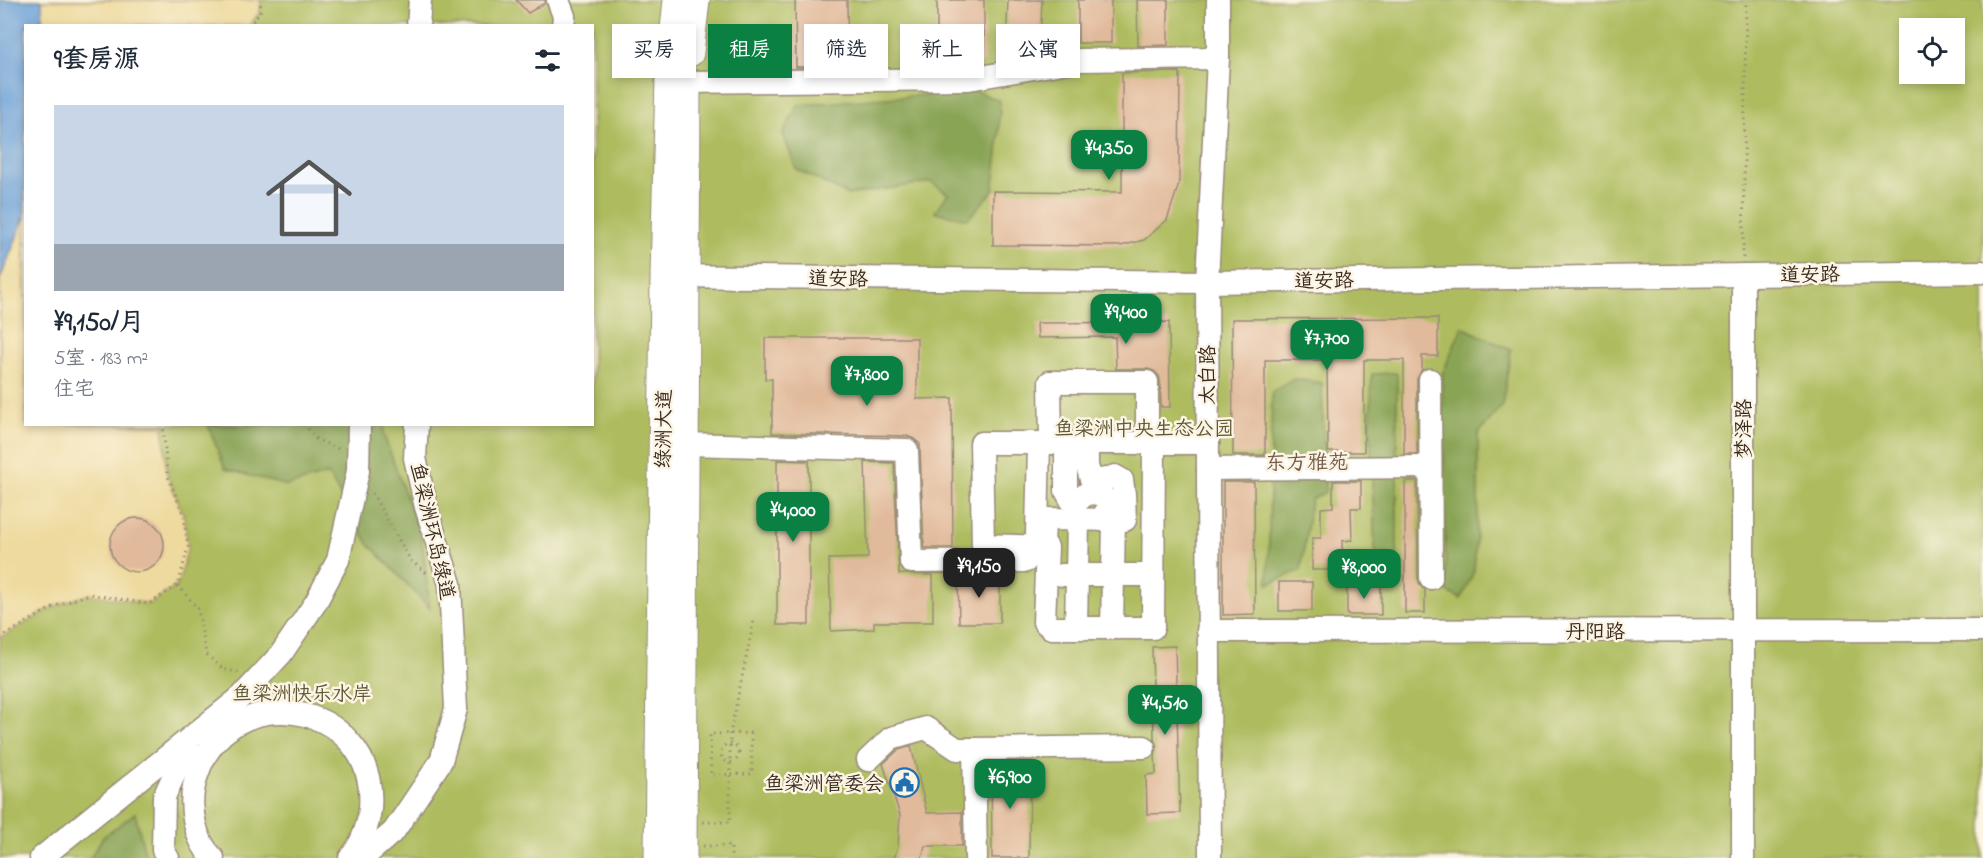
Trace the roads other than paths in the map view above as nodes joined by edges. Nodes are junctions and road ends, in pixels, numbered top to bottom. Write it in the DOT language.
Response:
graph roads {
  1 [pos="420,0"];
  2 [pos="558,0"];
  3 [pos="676,0"];
  4 [pos="696,0"];
  5 [pos="1218,0"];
  6 [pos="418,24"];
  7 [pos="564,24"];
  8 [pos="1218,58"];
  9 [pos="688,81"];
  10 [pos="1983,272"];
  11 [pos="1743,275"];
  12 [pos="675,276"];
  13 [pos="1207,282"];
  14 [pos="1430,380"];
  15 [pos="359,426"];
  16 [pos="417,426"];
  17 [pos="1060,443"];
  18 [pos="1208,443"];
  19 [pos="685,444"];
  20 [pos="1150,444"];
  21 [pos="1430,467"];
  22 [pos="1208,469"];
  23 [pos="1078,520"];
  24 [pos="1114,520"];
  25 [pos="1153,521"];
  26 [pos="1035,552"];
  27 [pos="1046,575"];
  28 [pos="1077,575"];
  29 [pos="1113,575"];
  30 [pos="1153,575"];
  31 [pos="1431,578"];
  32 [pos="1076,628"];
  33 [pos="1113,628"];
  34 [pos="1743,630"];
  35 [pos="1983,630"];
  36 [pos="1208,631"];
  37 [pos="233,715"];
  38 [pos="192,737"];
  39 [pos="1144,747"];
  40 [pos="974,749"];
  41 [pos="868,760"];
  42 [pos="683,842"];
  43 [pos="41,858"];
  44 [pos="168,858"];
  45 [pos="213,858"];
  46 [pos="350,858"];
  47 [pos="363,858"];
  48 [pos="658,858"];
  49 [pos="976,858"];
  50 [pos="1210,858"];
  51 [pos="1743,858"];
  1 -- 6 [label="street"];
  2 -- 7 [label="street"];
  3 -- 12 [label="main road, 绿洲大道"];
  4 -- 9 [label="main road, 绿洲大道"];
  5 -- 8 [label="street, 太白路"];
  8 -- 9 [label="street"];
  8 -- 13 [label="street, 太白路"];
  9 -- 12 [label="main road, 绿洲大道"];
  10 -- 11 [label="street, 道安路"];
  11 -- 13 [label="street, 道安路"];
  11 -- 34 [label="street, 梦泽路"];
  12 -- 13 [label="street, 道安路"];
  12 -- 19 [label="main road, 绿洲大道"];
  12 -- 48 [label="main road, 绿洲大道"];
  13 -- 18 [label="street, 太白路"];
  14 -- 21 [label="street"];
  15 -- 37 [label="street"];
  16 -- 47 [label="street, 鱼梁洲环岛绿道"];
  17 -- 20 [label="street"];
  17 -- 20 [label="street"];
  17 -- 24 [label="street"];
  17 -- 26 [label="street"];
  17 -- 26 [label="street"];
  18 -- 20 [label="street"];
  18 -- 22 [label="street, 太白路"];
  19 -- 26 [label="street"];
  19 -- 42 [label="main road, 绿洲大道"];
  20 -- 25 [label="street"];
  21 -- 22 [label="street"];
  21 -- 31 [label="street"];
  22 -- 36 [label="street, 太白路"];
  23 -- 24 [label="street"];
  23 -- 26 [label="street"];
  23 -- 28 [label="street"];
  24 -- 25 [label="street"];
  24 -- 29 [label="street"];
  25 -- 30 [label="street"];
  26 -- 27 [label="street"];
  27 -- 28 [label="street"];
  27 -- 32 [label="street"];
  28 -- 29 [label="street"];
  28 -- 32 [label="street"];
  29 -- 30 [label="street"];
  29 -- 33 [label="street"];
  30 -- 33 [label="street"];
  32 -- 33 [label="street"];
  34 -- 35 [label="street, 丹阳路"];
  34 -- 36 [label="street, 丹阳路"];
  34 -- 51 [label="street, 梦泽路"];
  36 -- 50 [label="street, 太白路"];
  37 -- 38 [label="street"];
  37 -- 45 [label="street"];
  37 -- 46 [label="street"];
  38 -- 43 [label="street"];
  38 -- 44 [label="street"];
  39 -- 40 [label="street"];
  40 -- 41 [label="street"];
  40 -- 49 [label="street"];
}
